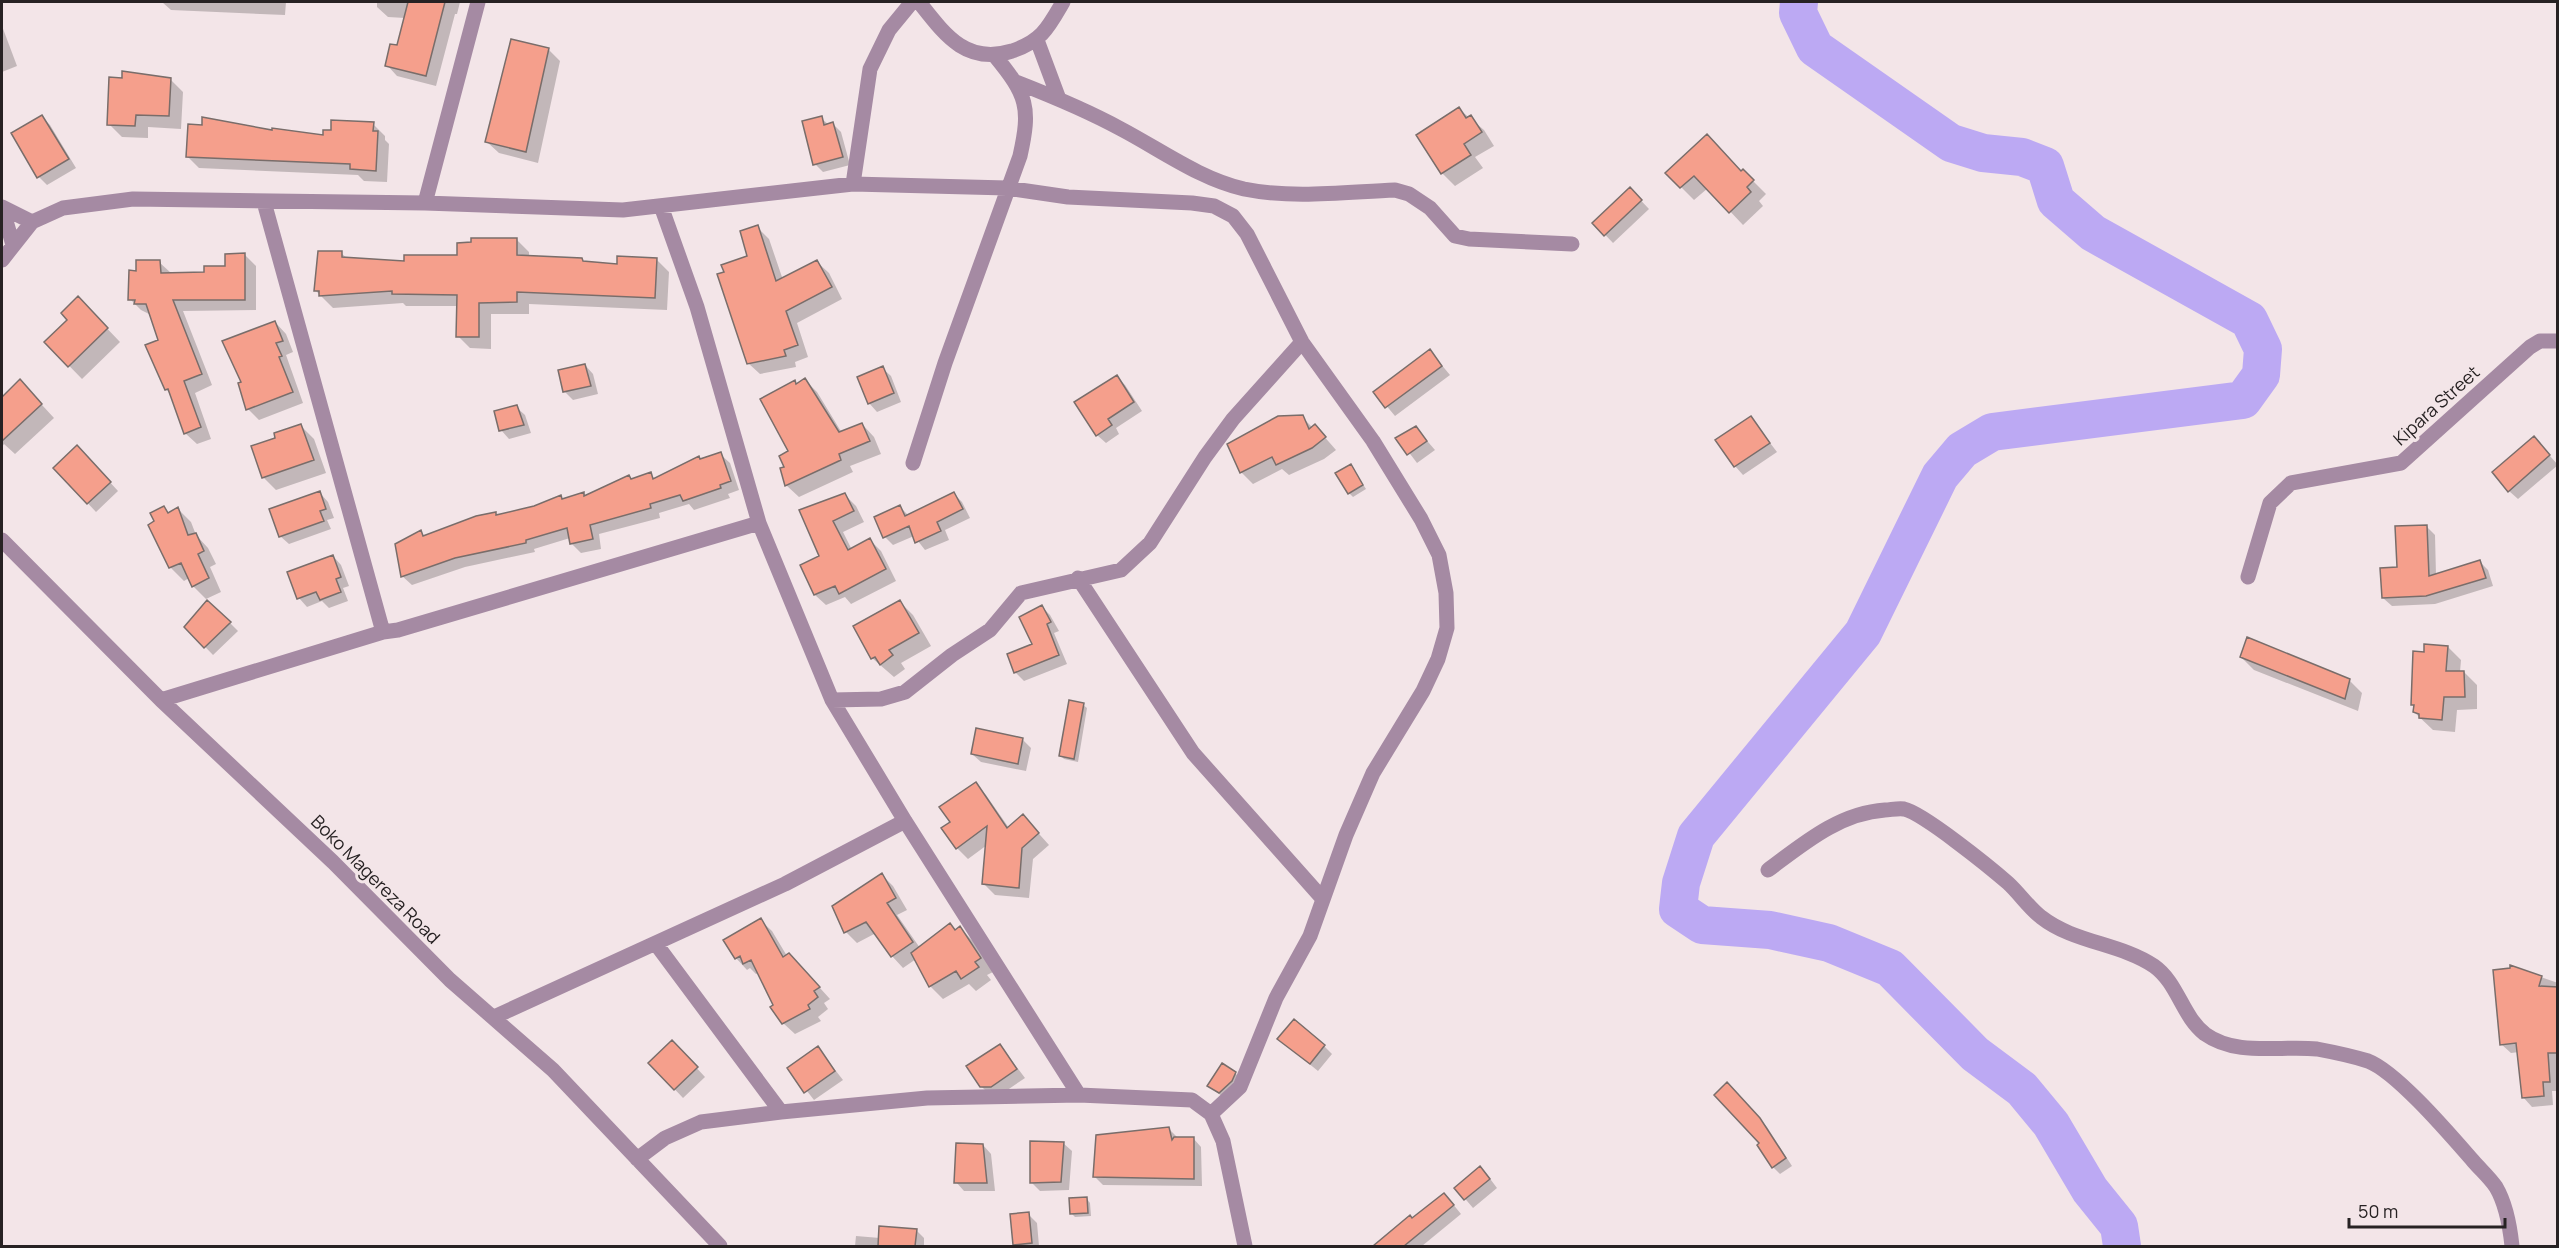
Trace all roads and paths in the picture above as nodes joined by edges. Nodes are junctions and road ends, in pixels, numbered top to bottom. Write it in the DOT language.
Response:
graph roads {
  1 [pos="478,2"];
  2 [pos="912,2"];
  3 [pos="919,2"];
  4 [pos="1063,2"];
  5 [pos="1037,40"];
  6 [pos="995,56"];
  7 [pos="1016,82"];
  8 [pos="1059,99"];
  9 [pos="853,184"];
  10 [pos="1007,188"];
  11 [pos="264,202"];
  12 [pos="425,203"];
  13 [pos="661,206"];
  14 [pos="32,222"];
  15 [pos="1572,244"];
  16 [pos="13,245"];
  17 [pos="2,260"];
  18 [pos="2558,341"];
  19 [pos="1302,342"];
  20 [pos="913,463"];
  21 [pos="759,523"];
  22 [pos="2,540"];
  23 [pos="2248,577"];
  24 [pos="1078,578"];
  25 [pos="383,632"];
  26 [pos="161,700"];
  27 [pos="832,700"];
  28 [pos="905,821"];
  29 [pos="1768,870"];
  30 [pos="1322,898"];
  31 [pos="656,944"];
  32 [pos="494,1017"];
  33 [pos="1079,1095"];
  34 [pos="781,1112"];
  35 [pos="1211,1114"];
  36 [pos="637,1159"];
  37 [pos="720,1246"];
  38 [pos="1245,1246"];
  39 [pos="2512,1246"];
  1 -- 12 [label="street"];
  2 -- 9 [label="street"];
  3 -- 6 [label="street"];
  4 -- 5 [label="street"];
  5 -- 6 [label="street"];
  5 -- 8 [label="street"];
  6 -- 7 [label="street"];
  7 -- 8 [label="street"];
  7 -- 10 [label="street"];
  8 -- 15 [label="street"];
  9 -- 10 [label="street"];
  9 -- 13 [label="street"];
  10 -- 19 [label="street"];
  10 -- 20 [label="street"];
  11 -- 12 [label="street"];
  11 -- 14 [label="street"];
  11 -- 25 [label="street"];
  12 -- 13 [label="street"];
  13 -- 21 [label="street"];
  14 -- 16 [label="street"];
  14 -- 16 [label="street"];
  16 -- 17 [label="street"];
  18 -- 23 [label="street, Kipara Street"];
  19 -- 24 [label="street"];
  19 -- 30 [label="street"];
  21 -- 25 [label="street"];
  21 -- 27 [label="street"];
  22 -- 26 [label="street, Boko Magereza Road"];
  24 -- 27 [label="street"];
  24 -- 30 [label="street"];
  25 -- 26 [label="street"];
  26 -- 32 [label="street, Boko Magereza Road"];
  27 -- 28 [label="street"];
  28 -- 31 [label="street"];
  28 -- 33 [label="street"];
  29 -- 39 [label="street"];
  30 -- 35 [label="street"];
  31 -- 32 [label="street"];
  31 -- 34 [label="street"];
  32 -- 36 [label="street, Boko Magereza Road"];
  33 -- 34 [label="street"];
  33 -- 35 [label="street"];
  34 -- 36 [label="street"];
  35 -- 38 [label="street"];
  36 -- 37 [label="street, Boko Magereza Road"];
}
